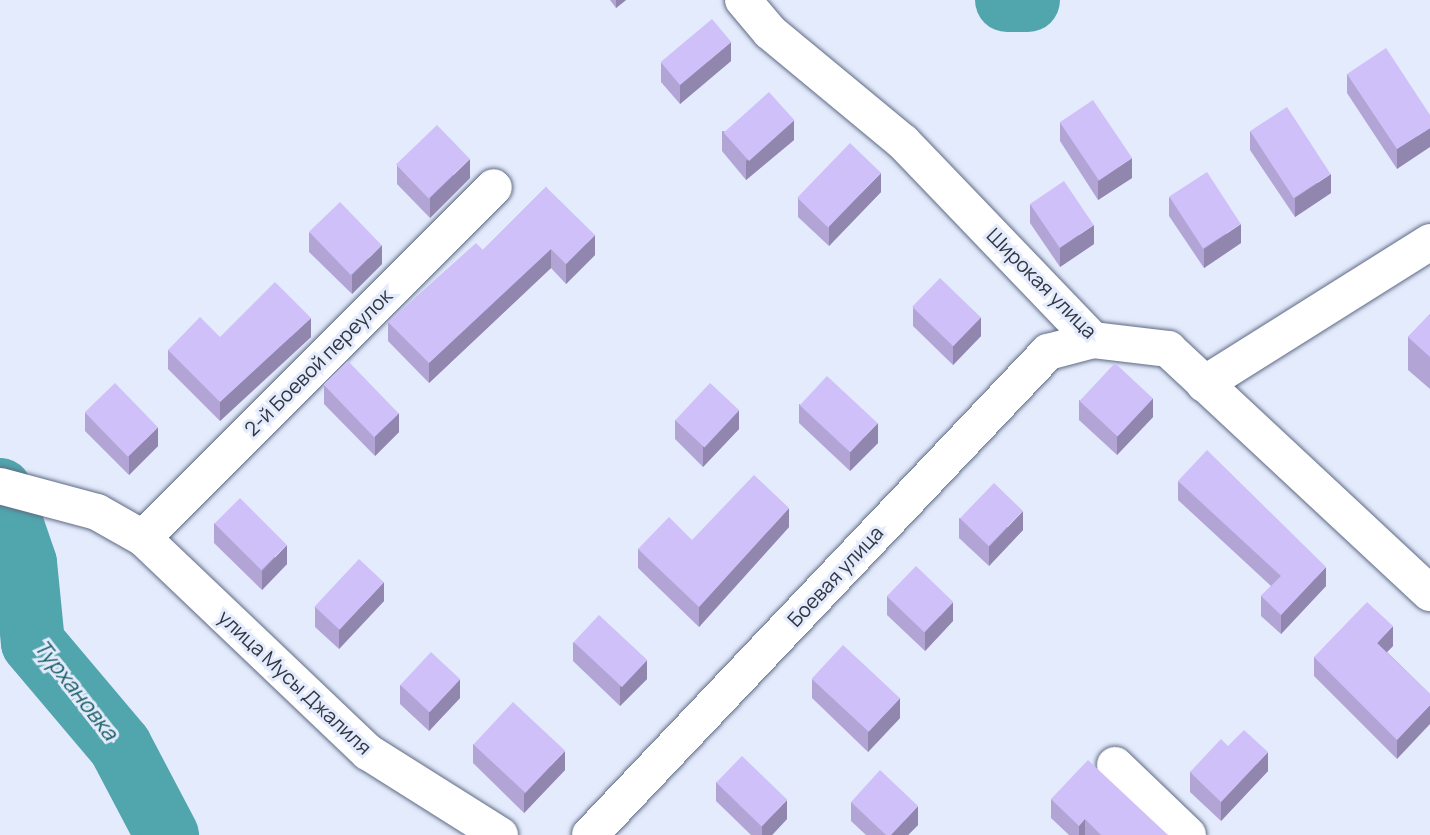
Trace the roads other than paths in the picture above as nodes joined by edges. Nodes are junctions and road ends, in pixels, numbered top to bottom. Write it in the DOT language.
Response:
graph roads {
  1 [pos="743,0"];
  2 [pos="494,187"];
  3 [pos="1430,242"];
  4 [pos="1093,340"];
  5 [pos="1204,384"];
  6 [pos="0,486"];
  7 [pos="143,538"];
  8 [pos="1430,593"];
  9 [pos="1115,765"];
  10 [pos="500,835"];
  11 [pos="590,835"];
  12 [pos="1188,835"];
  1 -- 4 [label="street, Широкая улица"];
  2 -- 7 [label="street, 2-й Боевой переулок"];
  3 -- 5 [label="street"];
  4 -- 5 [label="street, Широкая улица"];
  4 -- 11 [label="street, Боевая улица"];
  5 -- 8 [label="street, Широкая улица"];
  6 -- 7 [label="street, улица Мусы Джалиля"];
  7 -- 10 [label="street, улица Мусы Джалиля"];
  9 -- 12 [label="street"];
}
